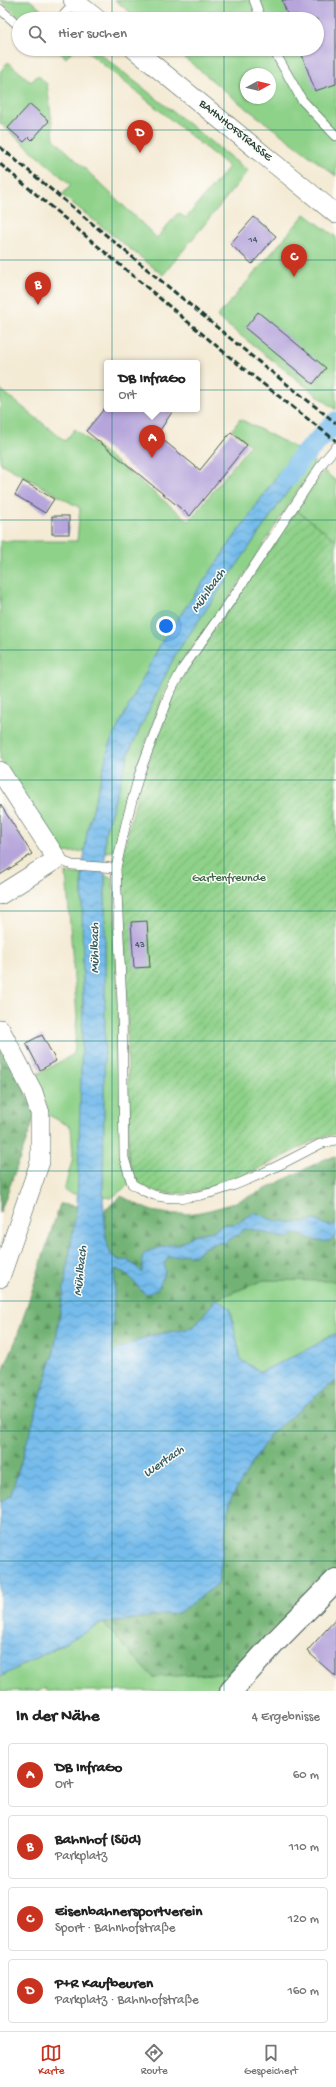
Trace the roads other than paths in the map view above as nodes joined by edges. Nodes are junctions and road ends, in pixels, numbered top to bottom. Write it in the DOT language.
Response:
graph roads {
  1 [pos="254,0"];
  2 [pos="75,1"];
  3 [pos="0,10"];
  4 [pos="66,12"];
  5 [pos="88,12"];
  6 [pos="259,12"];
  7 [pos="12,20"];
  8 [pos="143,56"];
  9 [pos="277,56"];
  10 [pos="336,136"];
  11 [pos="336,214"];
  12 [pos="336,447"];
  13 [pos="0,771"];
  14 [pos="64,862"];
  15 [pos="116,868"];
  16 [pos="0,895"];
  17 [pos="0,1029"];
  18 [pos="336,1140"];
  19 [pos="0,1278"];
  20 [pos="336,1580"];
  21 [pos="231,1691"];
  1 -- 6 [label="lane"];
  2 -- 4 [label="lane"];
  2 -- 5 [label="street"];
  3 -- 7 [label="lane"];
  8 -- 11 [label="street, BAHNHOFSTRASSE"];
  9 -- 10 [label="lane"];
  12 -- 15 [label="lane"];
  13 -- 14 [label="street"];
  14 -- 15 [label="lane"];
  14 -- 16 [label="street"];
  15 -- 18 [label="lane"];
  17 -- 19 [label="street"];
  20 -- 21 [label="street"];
}
